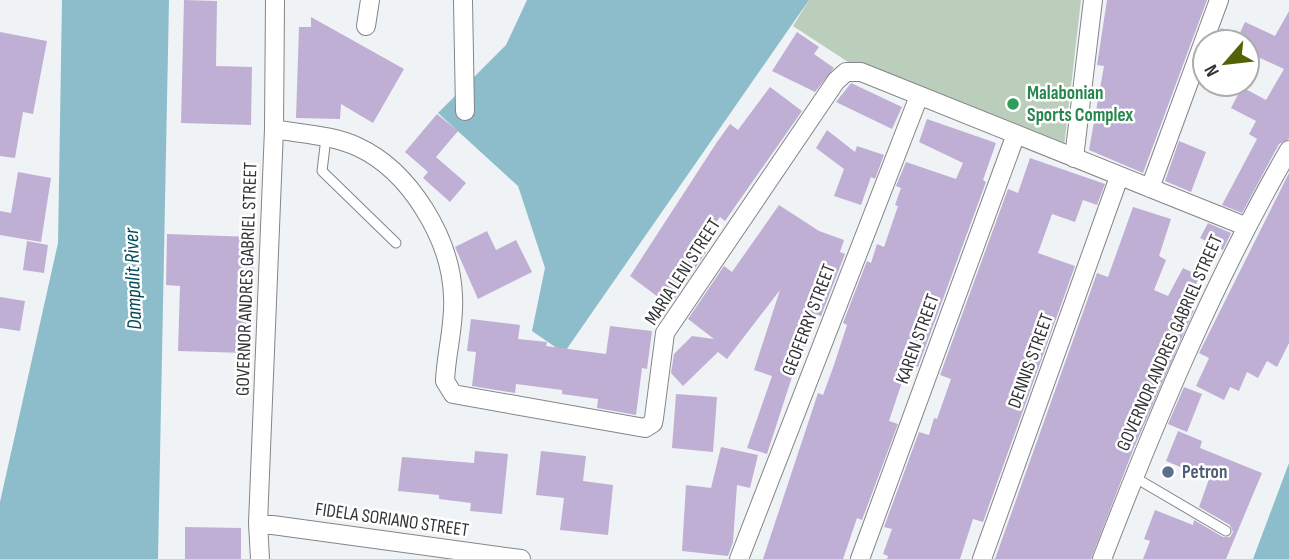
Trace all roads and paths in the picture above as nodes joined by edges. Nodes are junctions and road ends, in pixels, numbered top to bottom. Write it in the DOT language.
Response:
graph roads {
  1 [pos="275,0"];
  2 [pos="370,0"];
  3 [pos="463,0"];
  4 [pos="1093,0"];
  5 [pos="1219,0"];
  6 [pos="366,26"];
  7 [pos="919,96"];
  8 [pos="465,111"];
  9 [pos="274,129"];
  10 [pos="1016,134"];
  11 [pos="326,138"];
  12 [pos="1289,150"];
  13 [pos="1074,158"];
  14 [pos="1119,177"];
  15 [pos="1150,188"];
  16 [pos="1245,226"];
  17 [pos="396,243"];
  18 [pos="1133,476"];
  19 [pos="258,523"];
  20 [pos="1226,531"];
  21 [pos="260,559"];
  22 [pos="522,559"];
  23 [pos="739,559"];
  24 [pos="860,559"];
  25 [pos="982,559"];
  26 [pos="1102,559"];
  1 -- 9 [label="street, GOVERNOR ANDRES GABRIEL STREET"];
  2 -- 6 [label="street"];
  3 -- 8 [label="street"];
  4 -- 13 [label="street"];
  5 -- 15 [label="street"];
  7 -- 10 [label="street, MARIA LENI STREET"];
  7 -- 11 [label="street, MARIA LENI STREET"];
  7 -- 23 [label="street, GEOFERRY STREET"];
  9 -- 11 [label="street, MARIA LENI STREET"];
  9 -- 19 [label="street, GOVERNOR ANDRES GABRIEL STREET"];
  10 -- 13 [label="street, MARIA LENI STREET"];
  10 -- 24 [label="street, KAREN STREET"];
  11 -- 17 [label="lane"];
  12 -- 16 [label="street, GOVERNOR ANDRES GABRIEL STREET"];
  13 -- 14 [label="street, MARIA LENI STREET"];
  14 -- 15 [label="street, MARIA LENI STREET"];
  14 -- 25 [label="street, DENNIS STREET"];
  15 -- 16 [label="street, MARIA LENI STREET"];
  16 -- 18 [label="street, GOVERNOR ANDRES GABRIEL STREET"];
  18 -- 20 [label="lane"];
  18 -- 26 [label="street, GOVERNOR ANDRES GABRIEL STREET"];
  19 -- 21 [label="street, GOVERNOR ANDRES GABRIEL STREET"];
  19 -- 22 [label="street, FIDELA SORIANO STREET"];
}
